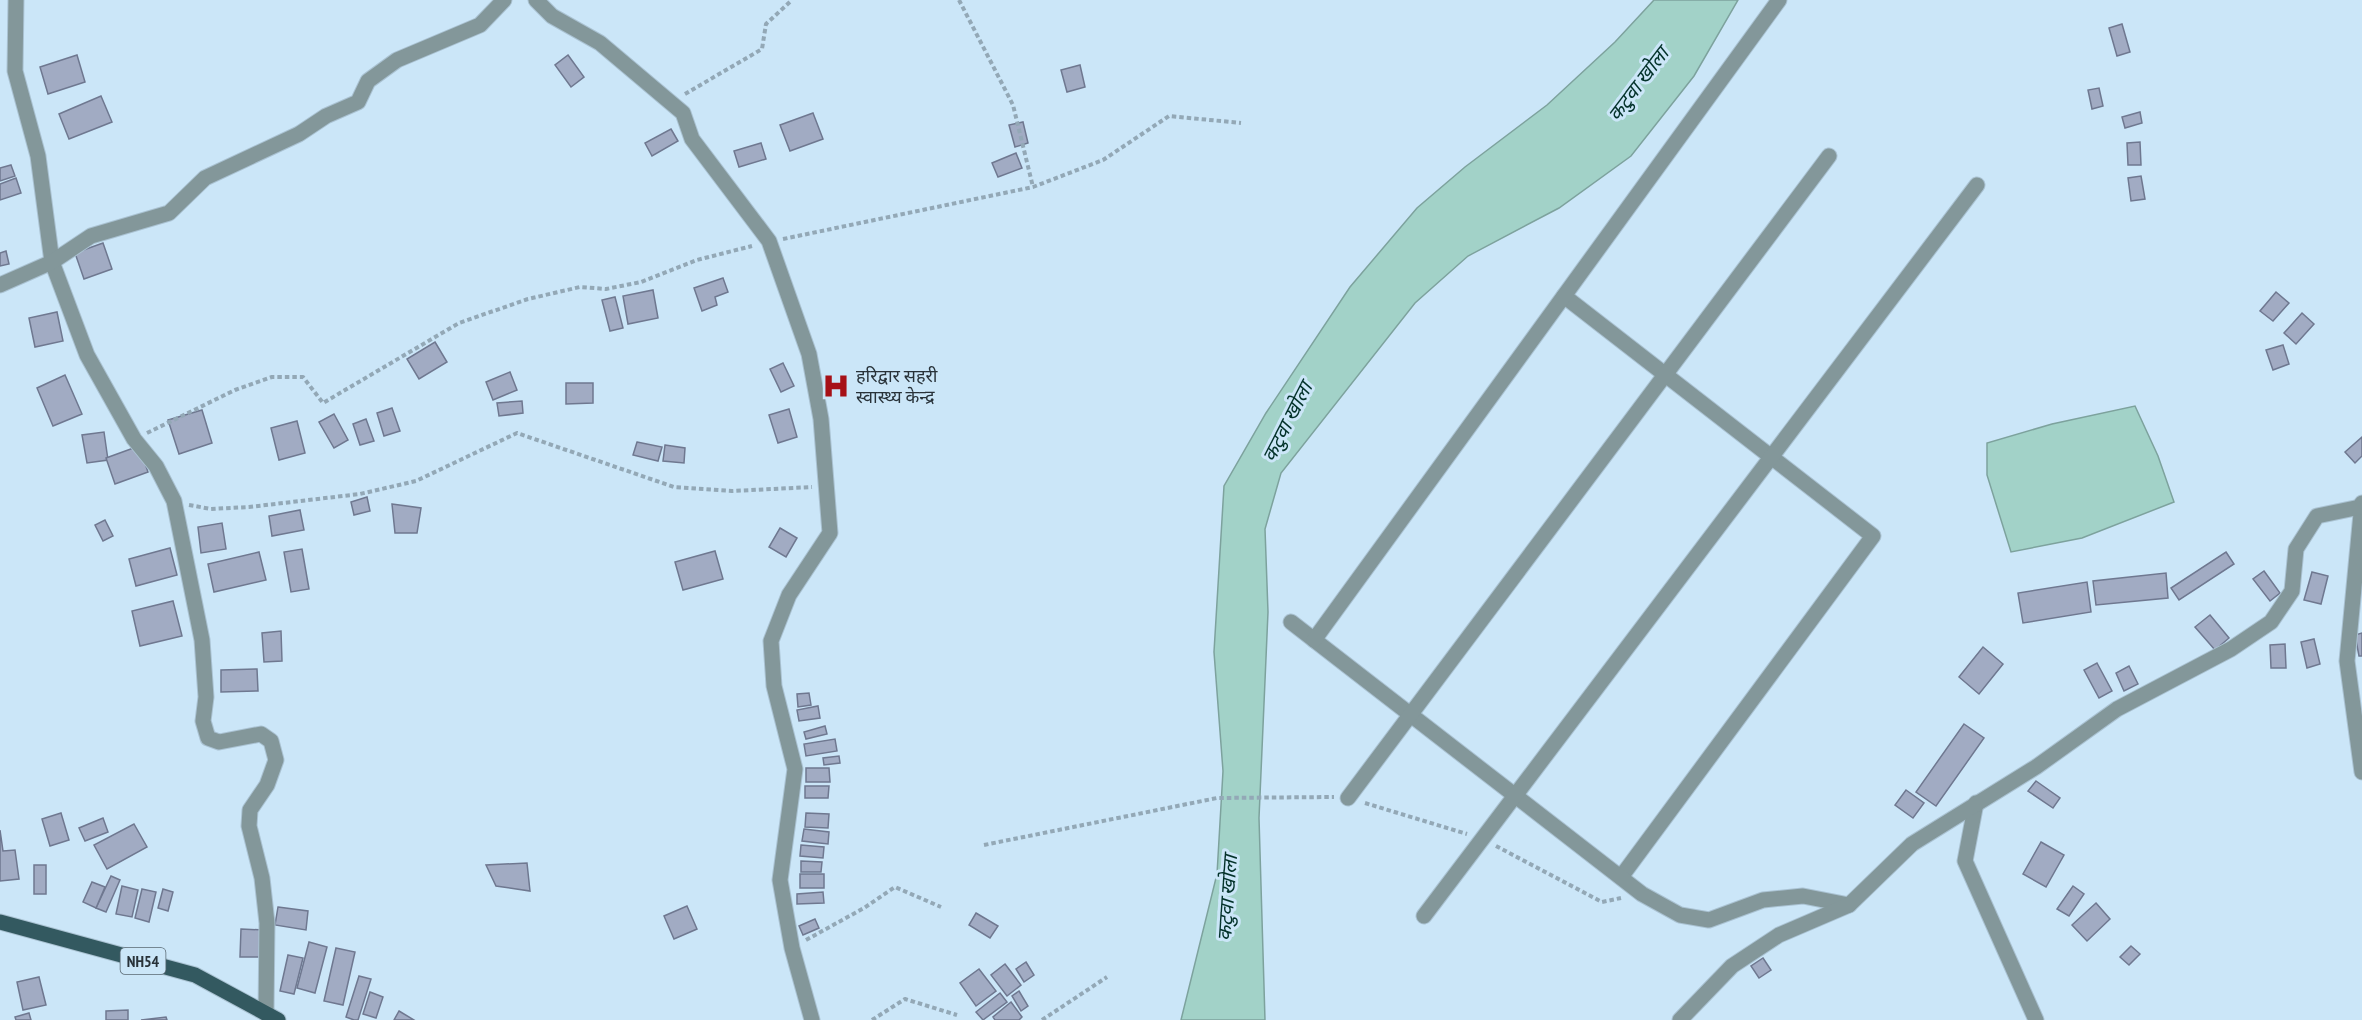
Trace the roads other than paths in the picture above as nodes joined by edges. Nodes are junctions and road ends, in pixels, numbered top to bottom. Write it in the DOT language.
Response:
graph roads {
  1 [pos="16,0"];
  2 [pos="504,0"];
  3 [pos="536,0"];
  4 [pos="1779,0"];
  5 [pos="1829,156"];
  6 [pos="1977,185"];
  7 [pos="52,262"];
  8 [pos="0,285"];
  9 [pos="1564,296"];
  10 [pos="1666,375"];
  11 [pos="1771,457"];
  12 [pos="2361,505"];
  13 [pos="1291,622"];
  14 [pos="1314,640"];
  15 [pos="1412,716"];
  16 [pos="2362,772"];
  17 [pos="1515,795"];
  18 [pos="1348,798"];
  19 [pos="1976,803"];
  20 [pos="1620,877"];
  21 [pos="1849,905"];
  22 [pos="1424,916"];
  23 [pos="0,922"];
  24 [pos="272,1017"];
  25 [pos="812,1020"];
  26 [pos="1680,1020"];
  27 [pos="2036,1020"];
  1 -- 7 [label="street"];
  2 -- 7 [label="street"];
  3 -- 25 [label="street"];
  4 -- 9 [label="street"];
  5 -- 10 [label="street"];
  6 -- 11 [label="street"];
  7 -- 8 [label="street"];
  7 -- 24 [label="street"];
  9 -- 10 [label="street"];
  9 -- 14 [label="street"];
  10 -- 11 [label="street"];
  10 -- 15 [label="street"];
  11 -- 17 [label="street"];
  11 -- 20 [label="street"];
  12 -- 16 [label="street"];
  12 -- 19 [label="street"];
  13 -- 14 [label="street"];
  14 -- 15 [label="street"];
  15 -- 17 [label="street"];
  15 -- 18 [label="street"];
  17 -- 20 [label="street"];
  17 -- 22 [label="street"];
  19 -- 21 [label="street"];
  19 -- 27 [label="street"];
  20 -- 21 [label="street"];
  21 -- 26 [label="street"];
  23 -- 24 [label="main road, NH54"];
}
